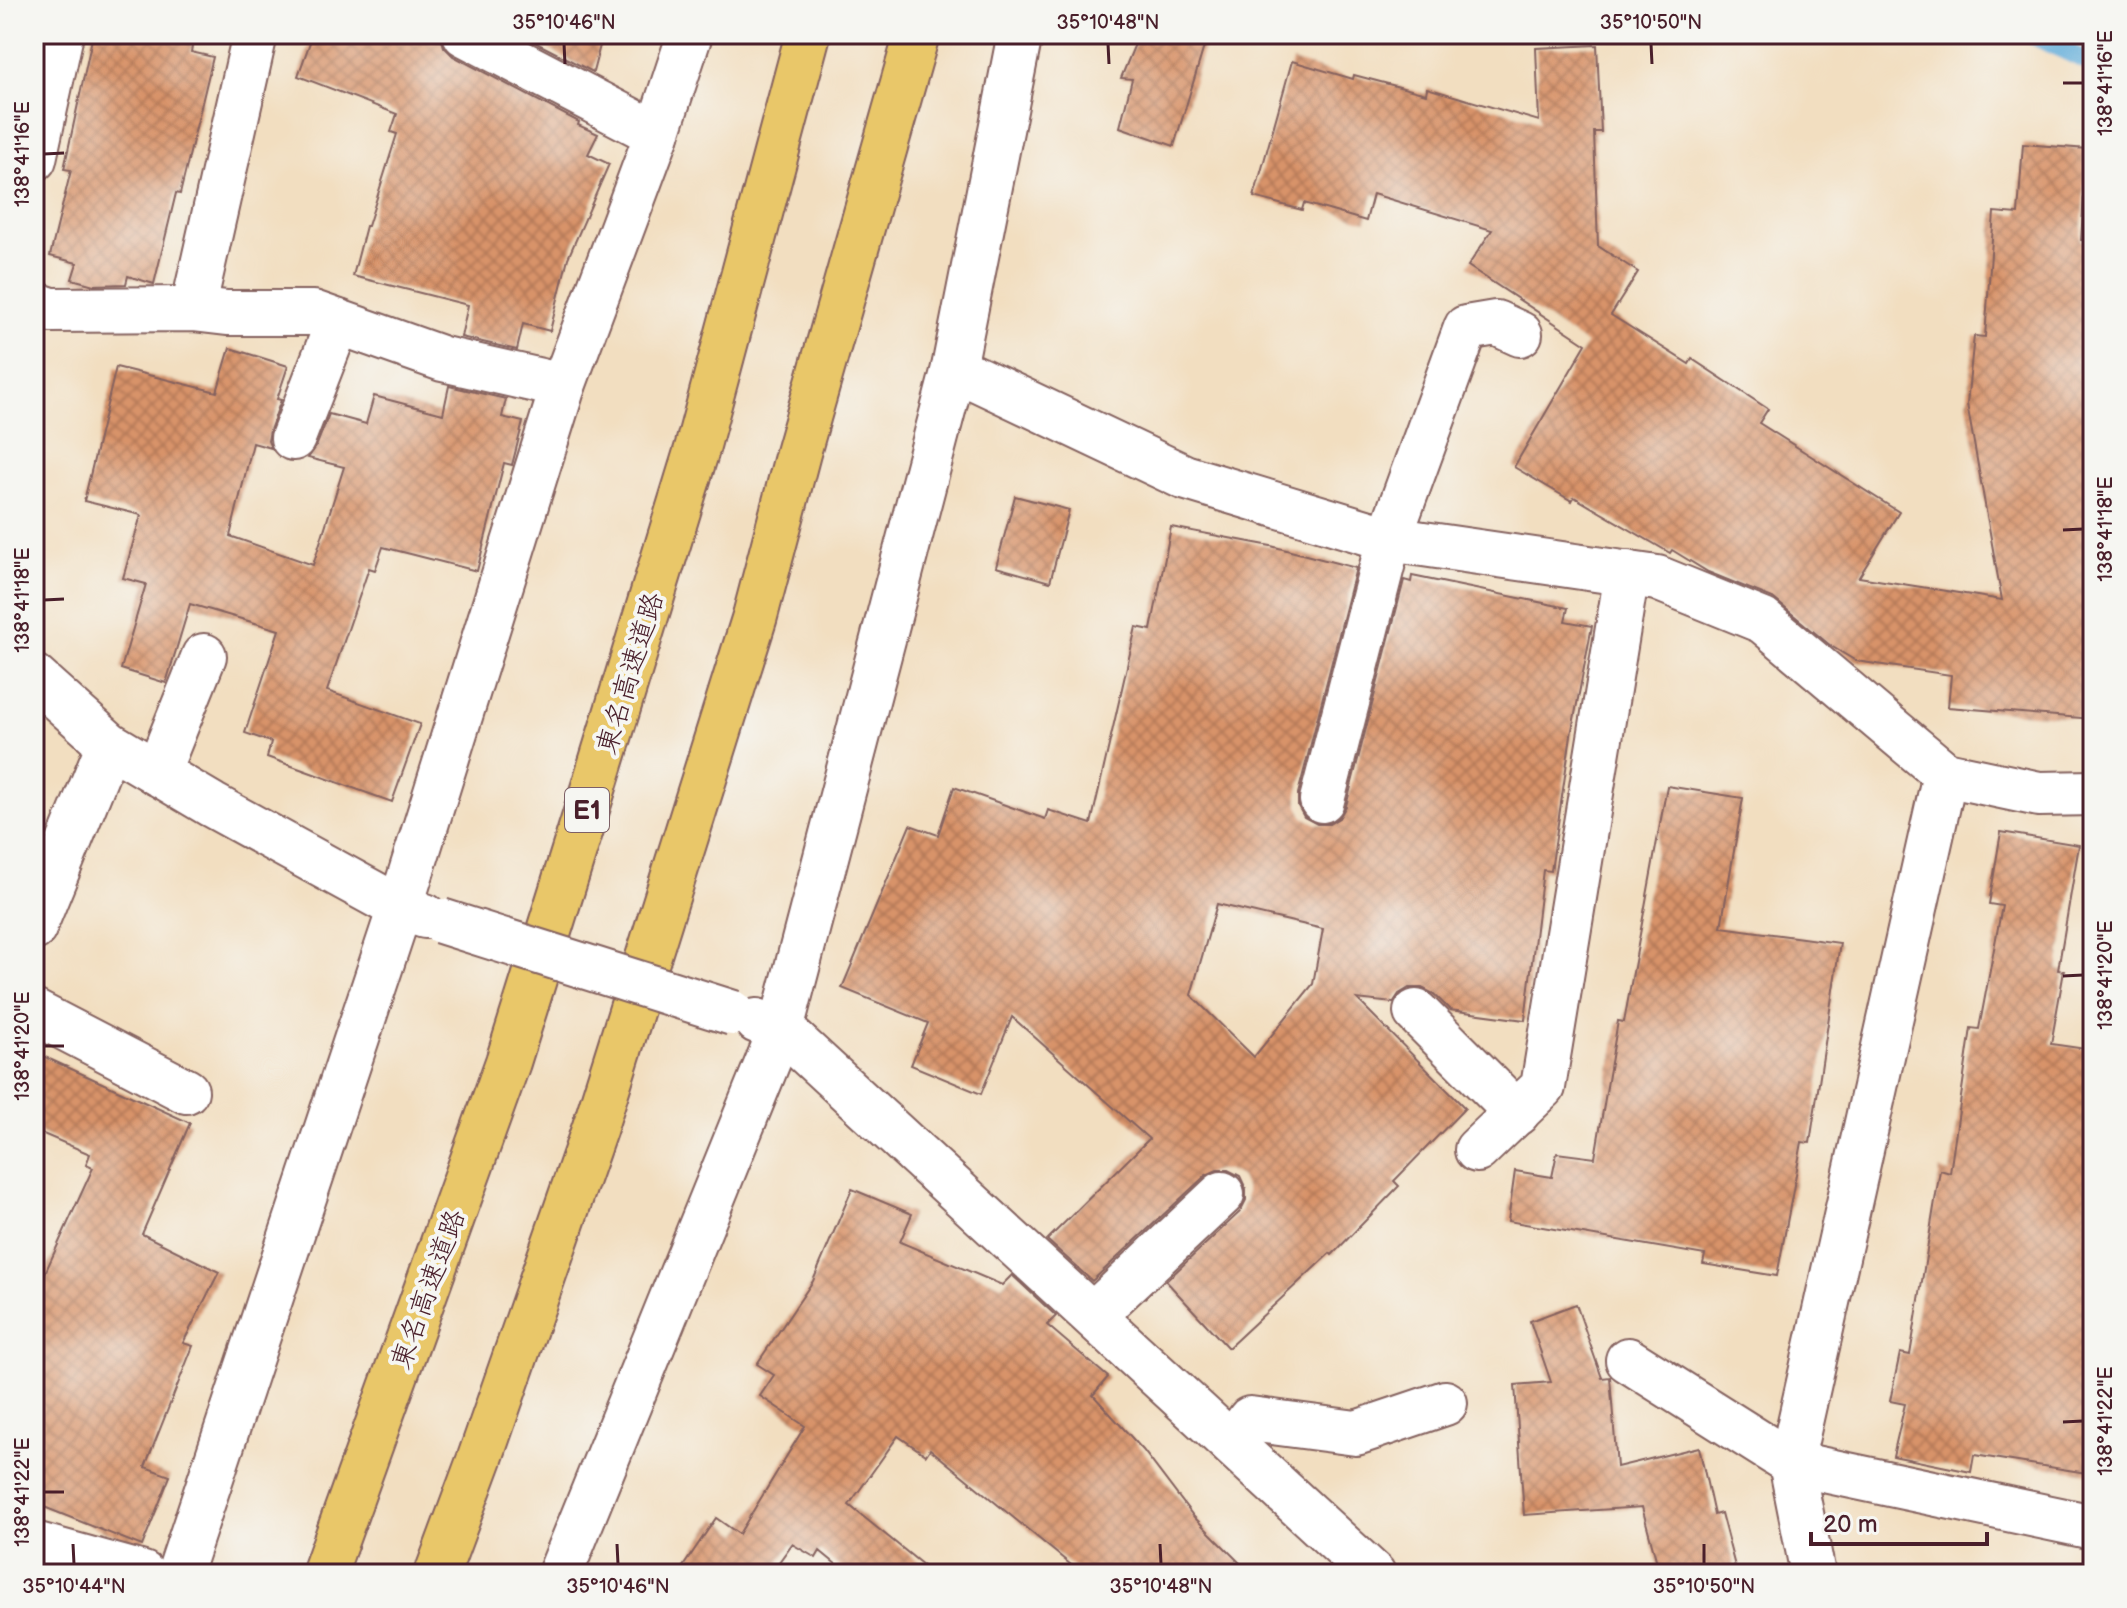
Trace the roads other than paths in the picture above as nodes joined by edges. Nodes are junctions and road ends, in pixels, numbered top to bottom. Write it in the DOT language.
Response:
graph roads {
  1 [pos="61,34"];
  2 [pos="255,34"];
  3 [pos="465,34"];
  4 [pos="690,34"];
  5 [pos="808,34"];
  6 [pos="917,34"];
  7 [pos="1020,34"];
  8 [pos="657,134"];
  9 [pos="34,159"];
  10 [pos="34,304"];
  11 [pos="193,309"];
  12 [pos="338,322"];
  13 [pos="1520,334"];
  14 [pos="954,368"];
  15 [pos="563,386"];
  16 [pos="293,438"];
  17 [pos="1389,539"];
  18 [pos="1627,573"];
  19 [pos="204,656"];
  20 [pos="34,677"];
  21 [pos="109,744"];
  22 [pos="157,773"];
  23 [pos="1945,774"];
  24 [pos="2093,793"];
  25 [pos="1322,800"];
  26 [pos="400,908"];
  27 [pos="34,928"];
  28 [pos="34,1012"];
  29 [pos="1416,1012"];
  30 [pos="781,1029"];
  31 [pos="186,1091"];
  32 [pos="1517,1113"];
  33 [pos="1477,1150"];
  34 [pos="1222,1194"];
  35 [pos="1094,1314"];
  36 [pos="1628,1360"];
  37 [pos="1445,1403"];
  38 [pos="1233,1443"];
  39 [pos="1791,1463"];
  40 [pos="2093,1527"];
  41 [pos="34,1544"];
  42 [pos="143,1574"];
  43 [pos="179,1574"];
  44 [pos="324,1574"];
  45 [pos="437,1574"];
  46 [pos="560,1574"];
  47 [pos="1373,1574"];
  48 [pos="1813,1574"];
  1 -- 9 [label="street"];
  2 -- 11 [label="street"];
  3 -- 8 [label="street"];
  4 -- 8 [label="street"];
  5 -- 44 [label="highway, 東名高速道路 / E1"];
  6 -- 45 [label="highway"];
  7 -- 14 [label="street"];
  8 -- 15 [label="street"];
  10 -- 11 [label="street"];
  11 -- 12 [label="street"];
  12 -- 15 [label="street"];
  12 -- 16 [label="street"];
  13 -- 17 [label="street"];
  14 -- 17 [label="street"];
  14 -- 30 [label="street"];
  15 -- 26 [label="street"];
  17 -- 18 [label="street"];
  17 -- 25 [label="street"];
  18 -- 23 [label="street"];
  18 -- 32 [label="street"];
  19 -- 22 [label="street"];
  20 -- 21 [label="street"];
  21 -- 22 [label="street"];
  21 -- 27 [label="street"];
  22 -- 26 [label="street"];
  23 -- 24 [label="street"];
  23 -- 39 [label="street"];
  26 -- 30 [label="street, bridge"];
  26 -- 43 [label="street"];
  28 -- 31 [label="street"];
  29 -- 32 [label="street"];
  30 -- 35 [label="street"];
  30 -- 46 [label="street"];
  32 -- 33 [label="street"];
  34 -- 35 [label="street"];
  35 -- 38 [label="street"];
  36 -- 39 [label="street"];
  37 -- 38 [label="street"];
  38 -- 47 [label="street"];
  39 -- 40 [label="street"];
  39 -- 48 [label="street"];
  41 -- 42 [label="street"];
}
